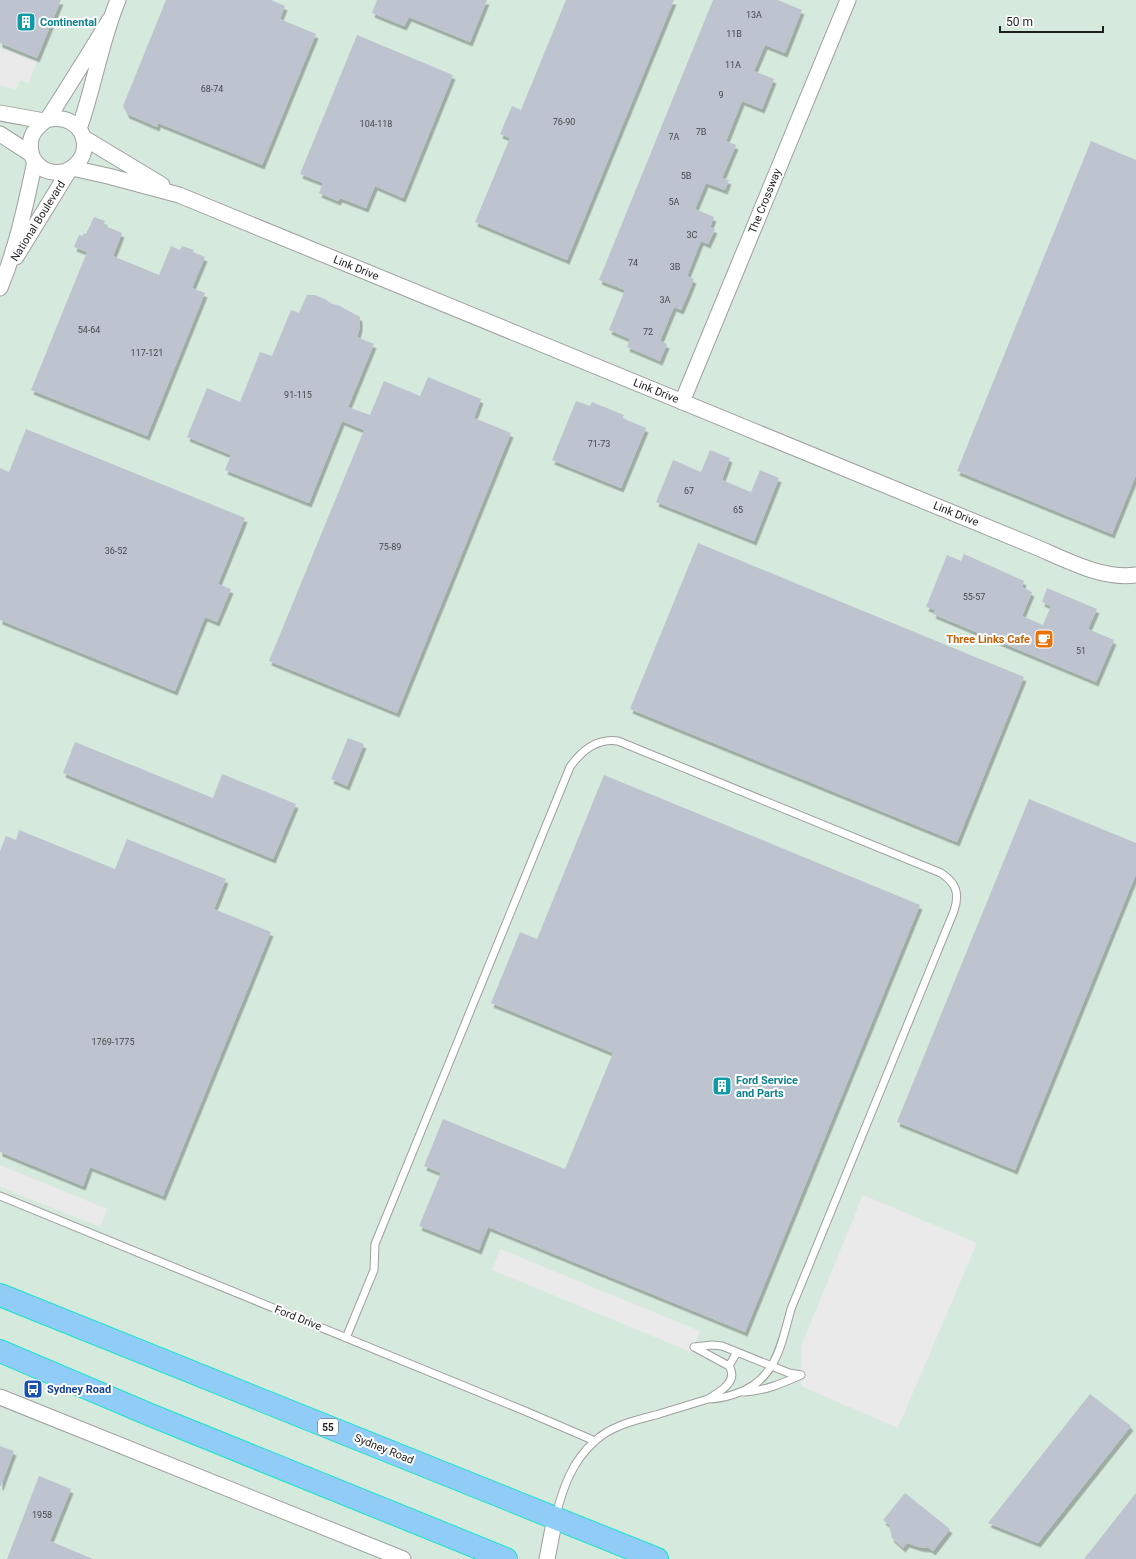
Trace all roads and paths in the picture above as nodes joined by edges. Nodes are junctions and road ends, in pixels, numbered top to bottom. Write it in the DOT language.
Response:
graph roads {
  1 [pos="118,0"];
  2 [pos="848,0"];
  3 [pos="110,19"];
  4 [pos="0,112"];
  5 [pos="45,121"];
  6 [pos="0,134"];
  7 [pos="82,134"];
  8 [pos="33,157"];
  9 [pos="71,168"];
  10 [pos="179,195"];
  11 [pos="6,273"];
  12 [pos="0,288"];
  13 [pos="682,402"];
  14 [pos="1136,575"];
  15 [pos="0,1196"];
  16 [pos="0,1295"];
  17 [pos="346,1338"];
  18 [pos="0,1351"];
  19 [pos="737,1352"];
  20 [pos="729,1366"];
  21 [pos="772,1366"];
  22 [pos="741,1392"];
  23 [pos="0,1397"];
  24 [pos="708,1398"];
  25 [pos="595,1441"];
  26 [pos="555,1518"];
  27 [pos="403,1559"];
  28 [pos="506,1559"];
  29 [pos="546,1559"];
  30 [pos="657,1559"];
  1 -- 3 [label="street"];
  2 -- 13 [label="street, The Crossway"];
  3 -- 5 [label="street"];
  3 -- 7 [label="street"];
  4 -- 5 [label="street"];
  5 -- 7 [label="street"];
  5 -- 8 [label="street"];
  6 -- 8 [label="street"];
  7 -- 9 [label="street"];
  7 -- 10 [label="street, Link Drive"];
  8 -- 9 [label="street"];
  8 -- 11 [label="street, National Boulevard"];
  9 -- 10 [label="street, Link Drive"];
  9 -- 11 [label="street, National Boulevard"];
  10 -- 13 [label="street, Link Drive"];
  11 -- 12 [label="street, National Boulevard"];
  13 -- 14 [label="street, Link Drive"];
  15 -- 17 [label="lane, Ford Drive"];
  16 -- 26 [label="highway, Sydney Road / 55"];
  17 -- 21 [label="lane"];
  17 -- 25 [label="lane, Ford Drive"];
  18 -- 28 [label="highway"];
  19 -- 20 [label="lane"];
  19 -- 20 [label="lane"];
  19 -- 21 [label="lane"];
  20 -- 24 [label="lane"];
  21 -- 22 [label="lane"];
  21 -- 22 [label="lane"];
  22 -- 24 [label="lane"];
  23 -- 27 [label="street"];
  24 -- 25 [label="lane"];
  25 -- 26 [label="lane"];
  26 -- 29 [label="street"];
  26 -- 30 [label="highway, Sydney Road / 55"];
}
